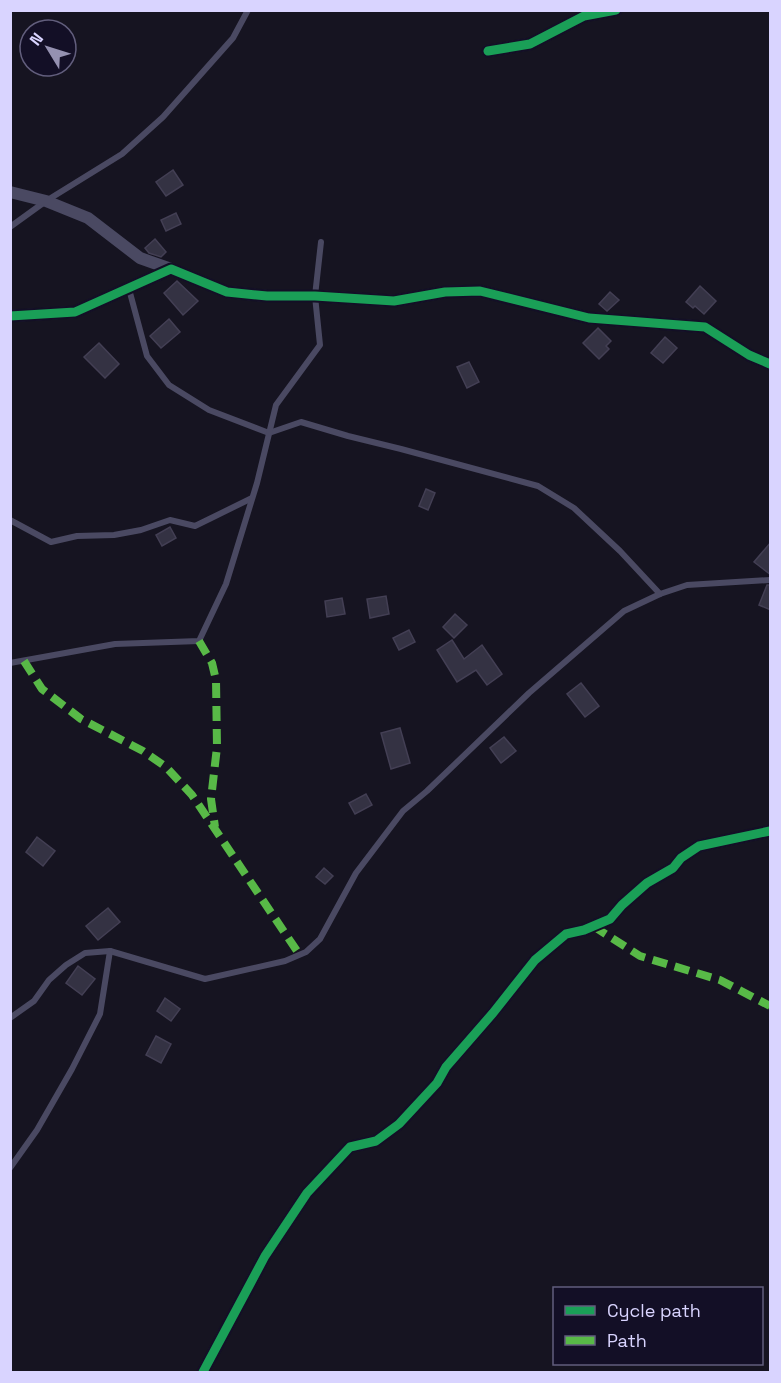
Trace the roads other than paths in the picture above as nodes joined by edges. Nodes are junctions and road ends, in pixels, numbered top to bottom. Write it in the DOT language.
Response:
graph roads {
  1 [pos="248,10"];
  2 [pos="616,10"];
  3 [pos="488,51"];
  4 [pos="10,192"];
  5 [pos="46,201"];
  6 [pos="10,227"];
  7 [pos="321,242"];
  8 [pos="171,269"];
  9 [pos="129,289"];
  10 [pos="315,296"];
  11 [pos="10,316"];
  12 [pos="771,364"];
  13 [pos="269,433"];
  14 [pos="252,498"];
  15 [pos="10,520"];
  16 [pos="771,580"];
  17 [pos="660,594"];
  18 [pos="10,663"];
  19 [pos="771,831"];
  20 [pos="110,951"];
  21 [pos="10,1018"];
  22 [pos="10,1168"];
  23 [pos="203,1372"];
  1 -- 5 [label="lane"];
  2 -- 3 [label="street"];
  4 -- 5 [label="street"];
  5 -- 6 [label="lane"];
  5 -- 8 [label="street"];
  7 -- 10 [label="lane"];
  8 -- 9 [label="street"];
  8 -- 10 [label="street"];
  9 -- 11 [label="street"];
  9 -- 13 [label="lane"];
  10 -- 12 [label="street"];
  10 -- 13 [label="lane"];
  13 -- 14 [label="lane"];
  13 -- 17 [label="lane"];
  14 -- 15 [label="lane"];
  14 -- 18 [label="lane"];
  16 -- 17 [label="lane"];
  17 -- 20 [label="lane"];
  19 -- 23 [label="street"];
  20 -- 21 [label="lane"];
  20 -- 22 [label="lane"];
}
